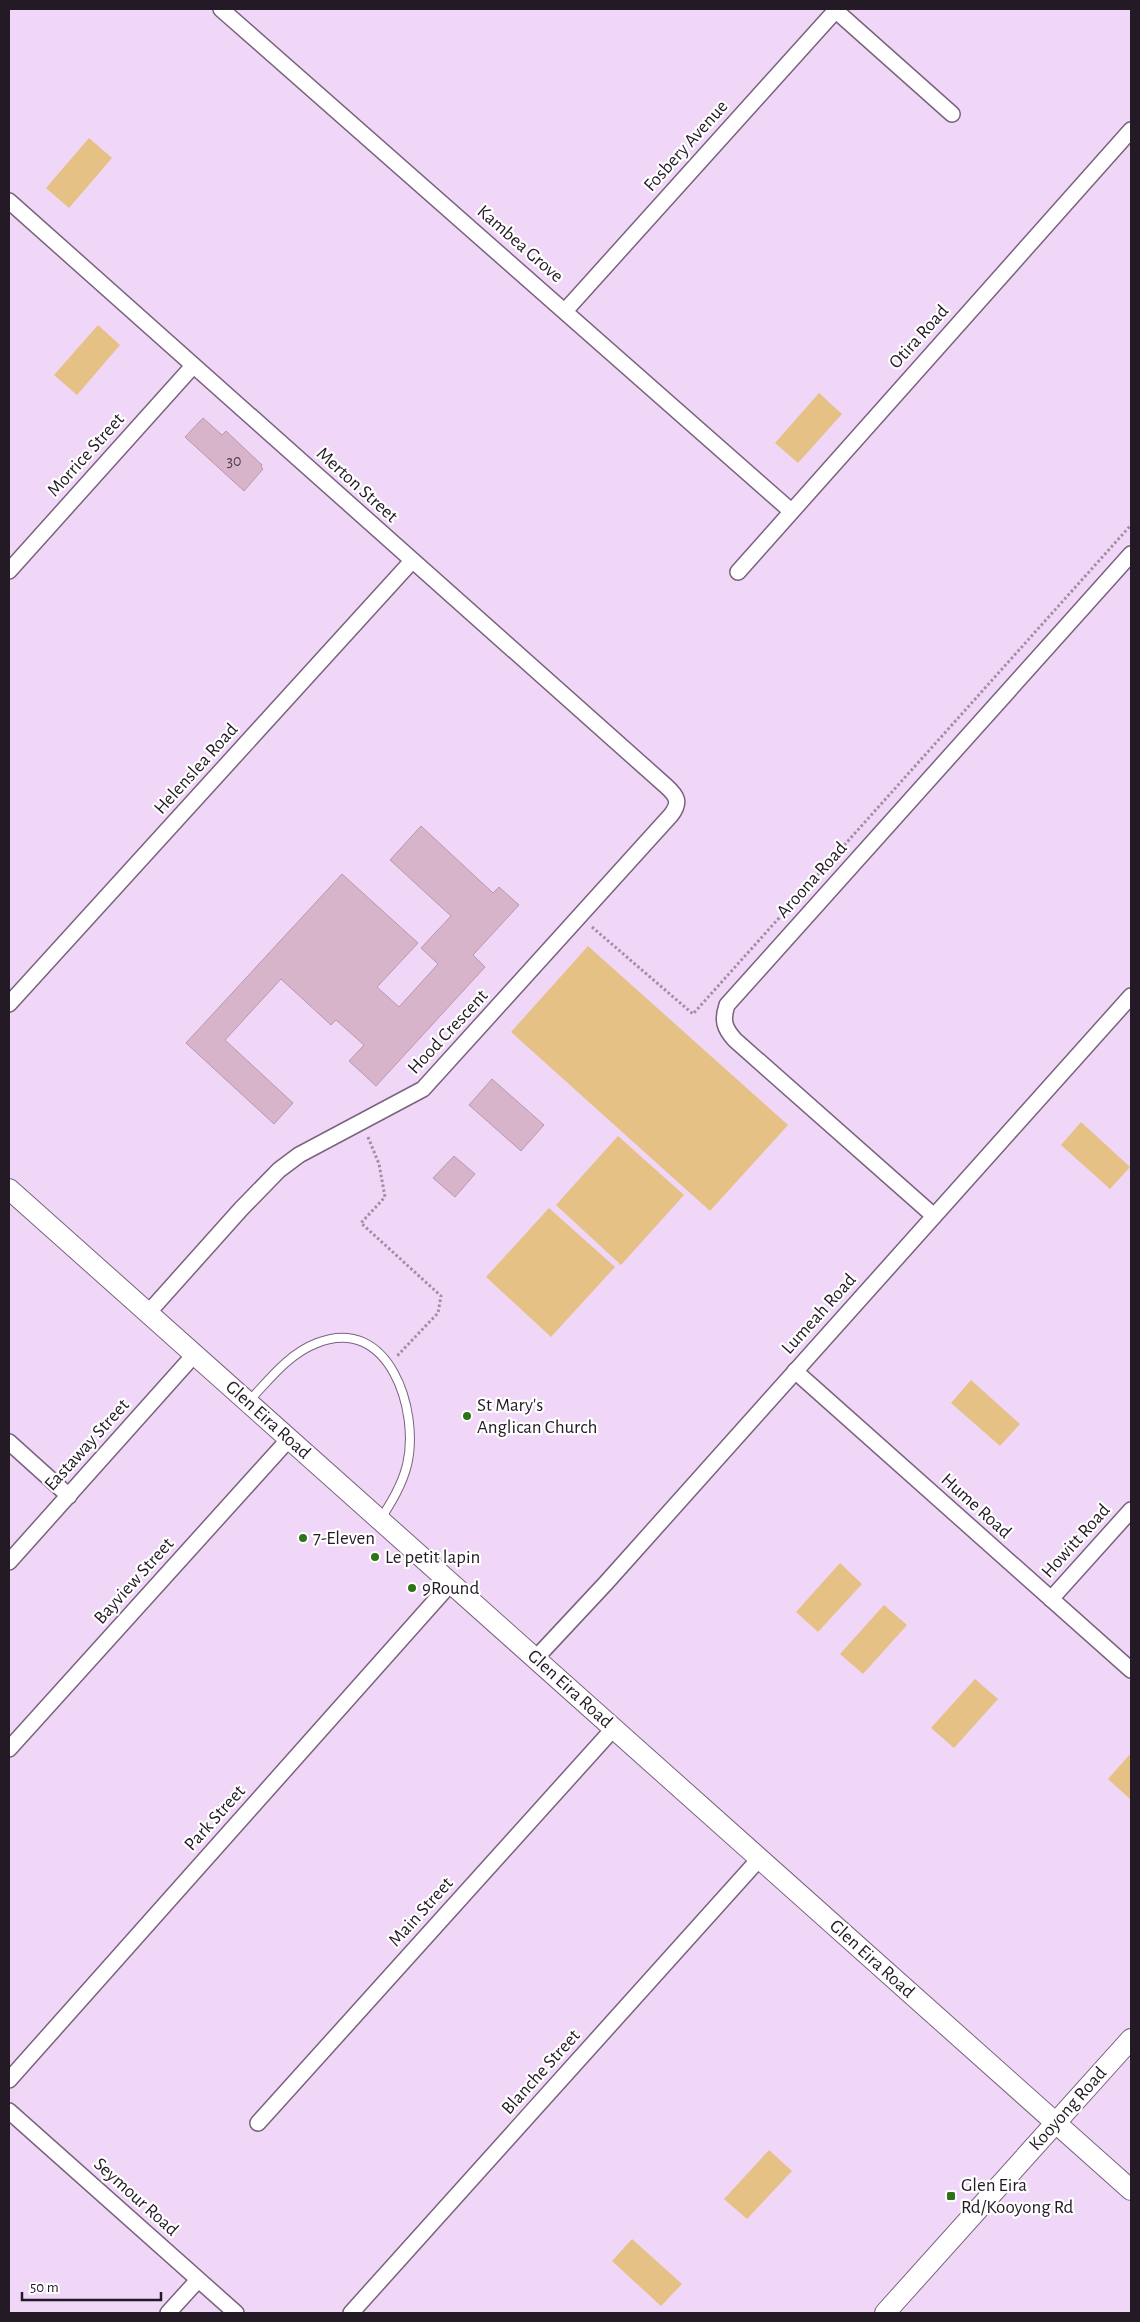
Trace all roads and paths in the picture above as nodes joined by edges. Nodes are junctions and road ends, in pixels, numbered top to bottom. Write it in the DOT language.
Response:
graph roads {
  1 [pos="222,9"];
  2 [pos="836,9"];
  3 [pos="952,114"];
  4 [pos="1131,130"];
  5 [pos="9,200"];
  6 [pos="565,311"];
  7 [pos="193,366"];
  8 [pos="791,511"];
  9 [pos="1131,525"];
  10 [pos="1131,554"];
  11 [pos="412,560"];
  12 [pos="9,571"];
  13 [pos="738,572"];
  14 [pos="678,800"];
  15 [pos="581,916"];
  16 [pos="1131,996"];
  17 [pos="9,1004"];
  18 [pos="362,1122"];
  19 [pos="9,1189"];
  20 [pos="934,1216"];
  21 [pos="148,1313"];
  22 [pos="194,1355"];
  23 [pos="390,1363"];
  24 [pos="795,1371"];
  25 [pos="248,1402"];
  26 [pos="289,1439"];
  27 [pos="9,1442"];
  28 [pos="69,1496"];
  29 [pos="1131,1510"];
  30 [pos="380,1520"];
  31 [pos="9,1562"];
  32 [pos="450,1583"];
  33 [pos="1051,1599"];
  34 [pos="536,1658"];
  35 [pos="1131,1670"];
  36 [pos="614,1728"];
  37 [pos="9,1749"];
  38 [pos="760,1858"];
  39 [pos="1131,2039"];
  40 [pos="9,2080"];
  41 [pos="9,2111"];
  42 [pos="1056,2122"];
  43 [pos="258,2123"];
  44 [pos="1131,2190"];
  45 [pos="198,2280"];
  46 [pos="168,2313"];
  47 [pos="236,2313"];
  48 [pos="351,2313"];
  49 [pos="885,2313"];
  1 -- 6 [label="street, Kambea Grove"];
  2 -- 3 [label="street"];
  2 -- 6 [label="street, Fosbery Avenue"];
  4 -- 8 [label="street, Otira Road"];
  5 -- 7 [label="street, Merton Street"];
  6 -- 8 [label="street, Kambea Grove"];
  7 -- 11 [label="street, Merton Street"];
  7 -- 12 [label="street, Morrice Street"];
  8 -- 13 [label="street, Otira Road"];
  9 -- 15 [label="path"];
  10 -- 20 [label="street, Aroona Road"];
  11 -- 14 [label="street, Merton Street"];
  11 -- 17 [label="street, Helenslea Road"];
  14 -- 15 [label="street, Hood Crescent"];
  15 -- 18 [label="street, Hood Crescent"];
  16 -- 20 [label="street, Lumeah Road"];
  18 -- 21 [label="street, Hood Crescent"];
  18 -- 23 [label="path"];
  19 -- 21 [label="main road, Glen Eira Road"];
  20 -- 24 [label="street, Lumeah Road"];
  21 -- 22 [label="main road, Glen Eira Road"];
  22 -- 25 [label="main road, Glen Eira Road"];
  22 -- 28 [label="street, Eastaway Street"];
  23 -- 25 [label="lane"];
  23 -- 30 [label="lane"];
  24 -- 33 [label="street, Hume Road"];
  24 -- 34 [label="street, Lumeah Road"];
  25 -- 26 [label="main road, Glen Eira Road"];
  26 -- 30 [label="main road, Glen Eira Road"];
  26 -- 37 [label="street, Bayview Street"];
  27 -- 28 [label="street"];
  28 -- 31 [label="street, Eastaway Street"];
  29 -- 33 [label="street, Howitt Road"];
  30 -- 32 [label="main road, Glen Eira Road"];
  32 -- 34 [label="main road, Glen Eira Road"];
  32 -- 40 [label="street, Park Street"];
  33 -- 35 [label="street, Hume Road"];
  34 -- 36 [label="main road, Glen Eira Road"];
  36 -- 38 [label="main road, Glen Eira Road"];
  36 -- 43 [label="street, Main Street"];
  38 -- 42 [label="main road, Glen Eira Road"];
  38 -- 48 [label="street, Blanche Street"];
  39 -- 42 [label="main road, Kooyong Road"];
  41 -- 45 [label="street, Seymour Road"];
  42 -- 44 [label="main road, Glen Eira Road"];
  42 -- 49 [label="main road, Kooyong Road"];
  45 -- 46 [label="street"];
  45 -- 47 [label="street, Seymour Road"];
}
